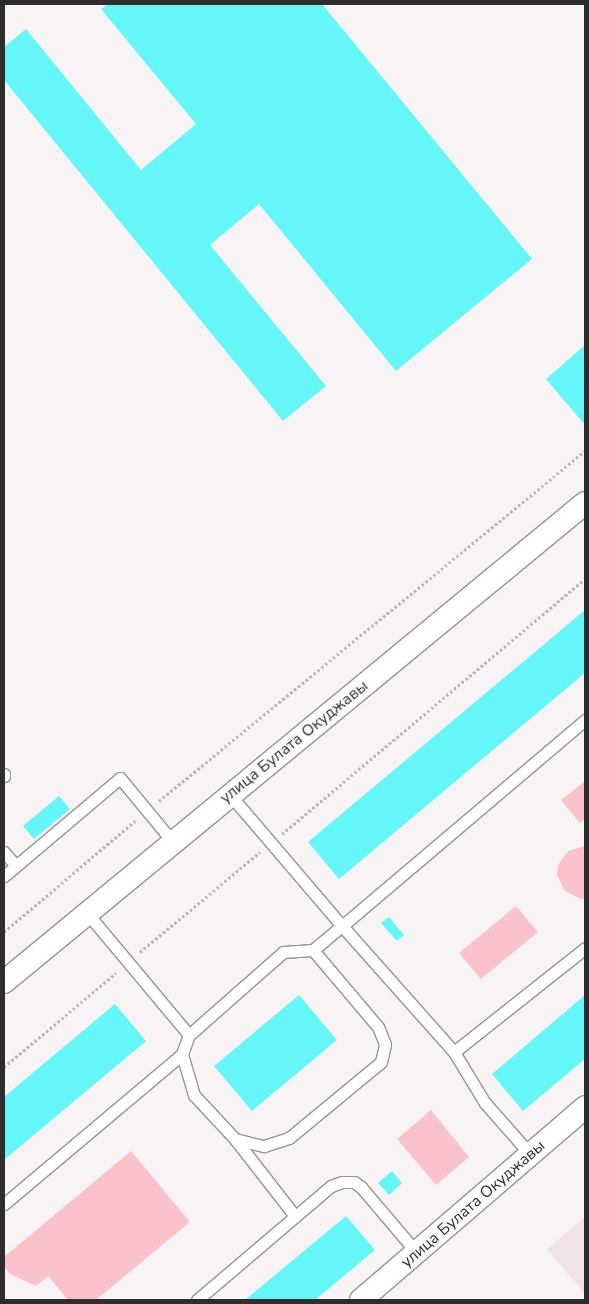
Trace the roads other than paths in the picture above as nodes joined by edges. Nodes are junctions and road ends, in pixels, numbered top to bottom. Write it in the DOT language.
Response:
graph roads {
  1 [pos="585,503"];
  2 [pos="585,720"];
  3 [pos="230,795"];
  4 [pos="173,842"];
  5 [pos="4,852"];
  6 [pos="16,866"];
  7 [pos="4,876"];
  8 [pos="87,913"];
  9 [pos="342,926"];
  10 [pos="585,948"];
  11 [pos="313,950"];
  12 [pos="4,982"];
  13 [pos="189,1034"];
  14 [pos="454,1052"];
  15 [pos="182,1054"];
  16 [pos="585,1107"];
  17 [pos="234,1139"];
  18 [pos="530,1154"];
  19 [pos="4,1204"];
  20 [pos="295,1216"];
  21 [pos="417,1253"];
  22 [pos="197,1300"];
  23 [pos="361,1300"];
  1 -- 3 [label="street, улица Булата Окуджавы"];
  2 -- 9 [label="lane"];
  3 -- 4 [label="street, улица Булата Окуджавы"];
  3 -- 9 [label="lane"];
  4 -- 6 [label="lane"];
  4 -- 8 [label="street, улица Булата Окуджавы"];
  5 -- 6 [label="lane"];
  6 -- 7 [label="lane"];
  8 -- 12 [label="street, улица Булата Окуджавы"];
  8 -- 13 [label="lane"];
  9 -- 11 [label="lane"];
  9 -- 14 [label="lane"];
  10 -- 14 [label="lane"];
  11 -- 13 [label="lane"];
  11 -- 17 [label="lane"];
  13 -- 15 [label="lane"];
  14 -- 18 [label="lane"];
  15 -- 17 [label="lane"];
  15 -- 19 [label="lane"];
  16 -- 18 [label="street, улица Булата Окуджавы"];
  17 -- 20 [label="lane"];
  18 -- 21 [label="street, улица Булата Окуджавы"];
  20 -- 21 [label="lane"];
  20 -- 22 [label="lane"];
  21 -- 23 [label="street, улица Булата Окуджавы"];
}
